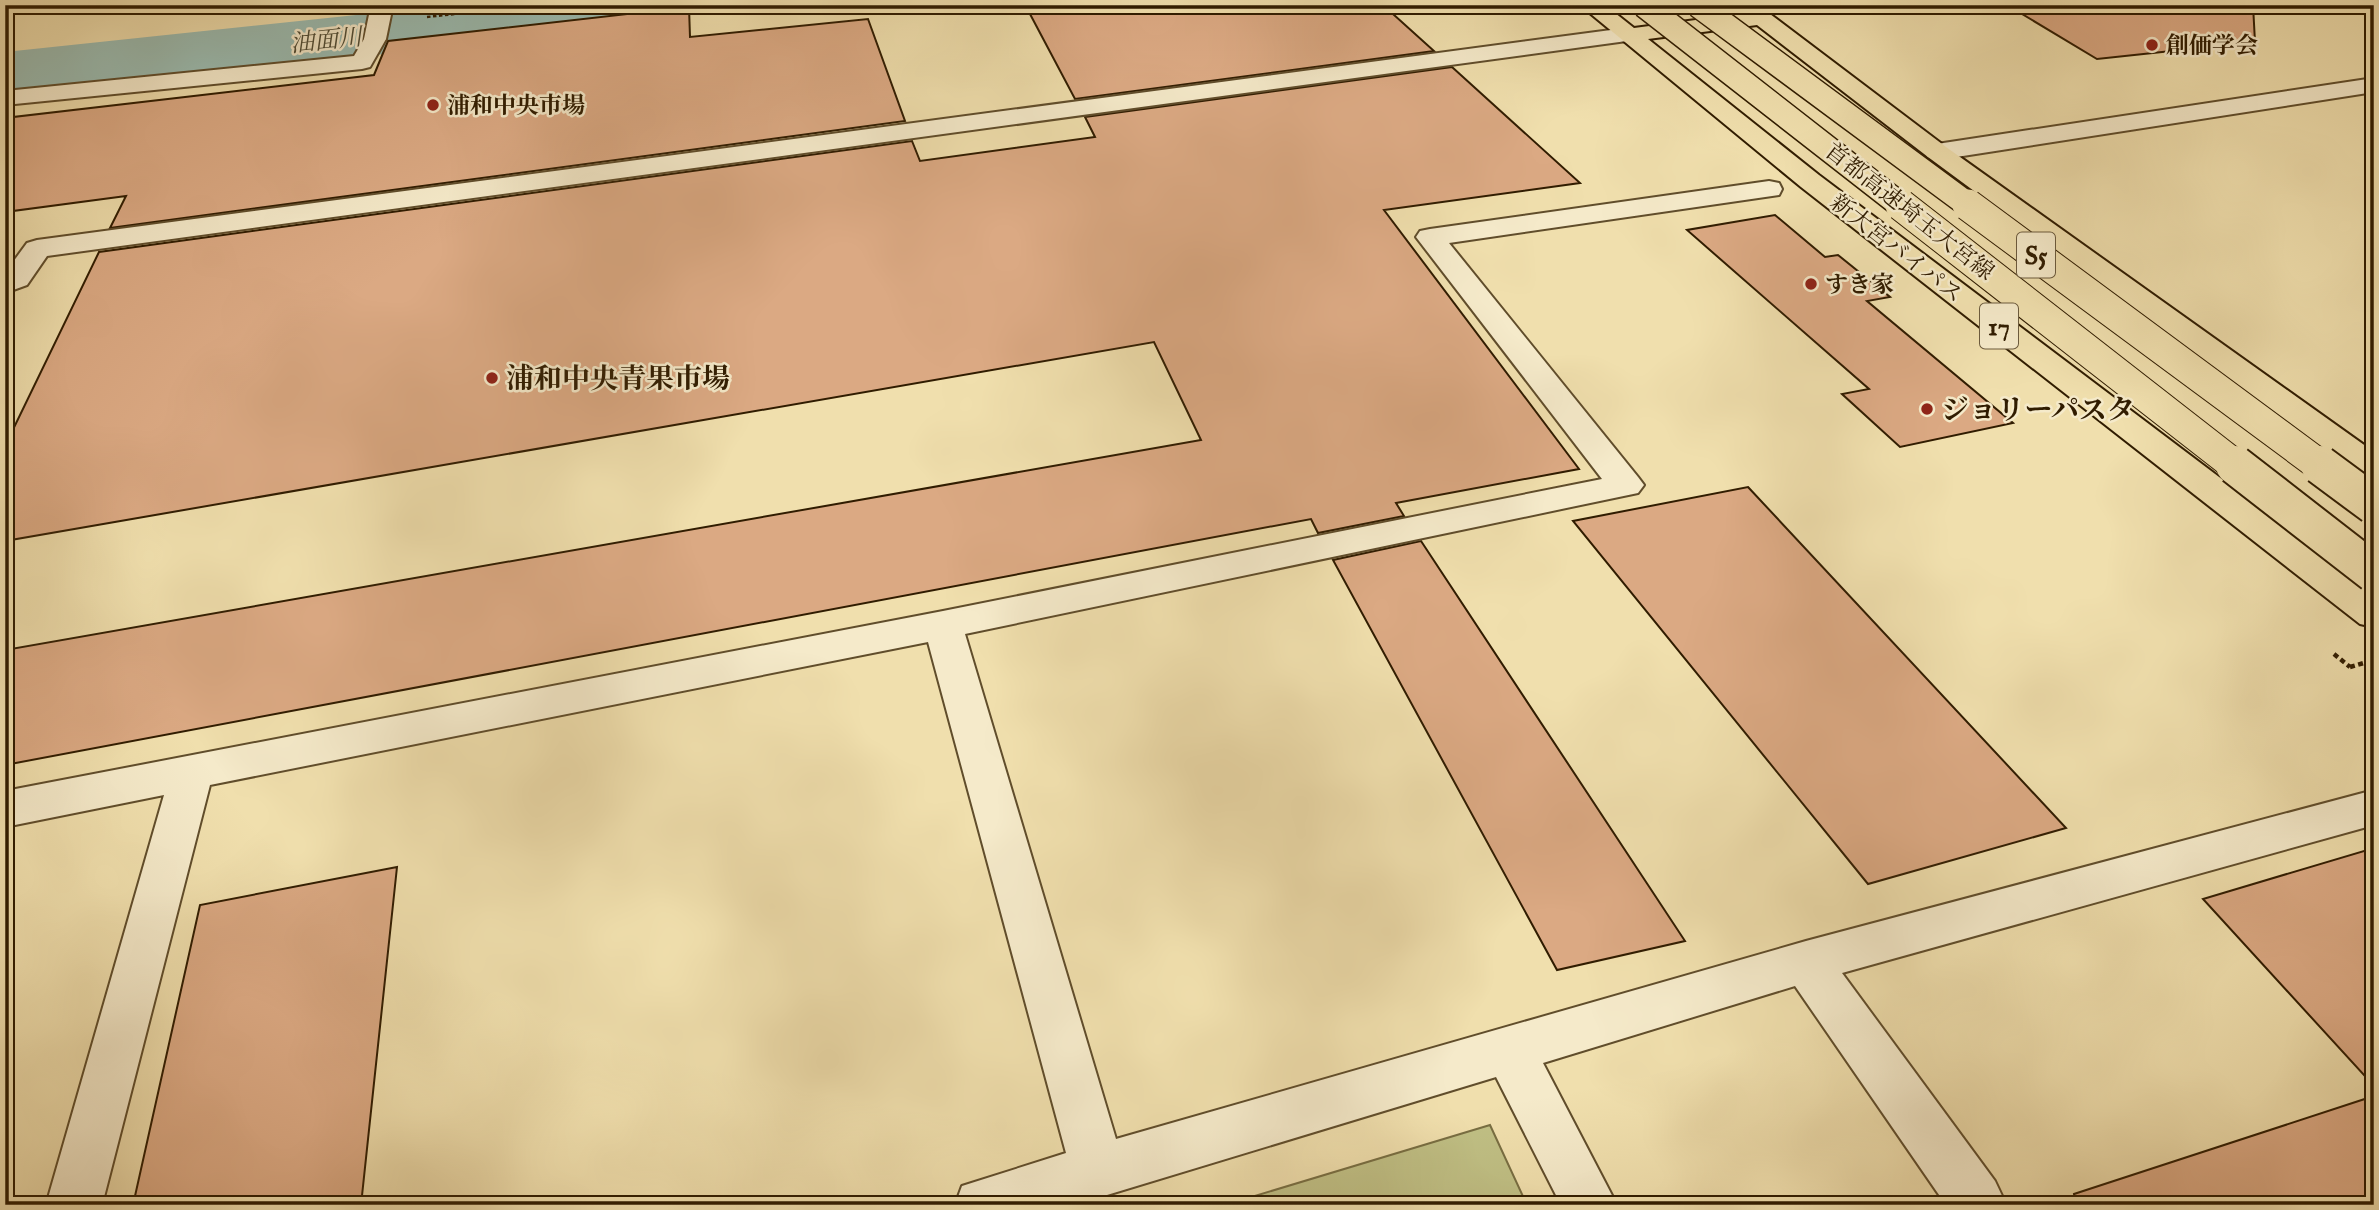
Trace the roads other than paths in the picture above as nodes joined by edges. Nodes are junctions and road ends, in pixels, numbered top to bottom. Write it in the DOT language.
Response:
graph roads {
  1 [pos="1591,5"];
  2 [pos="1644,5"];
  3 [pos="1698,5"];
  4 [pos="1752,12"];
  5 [pos="378,24"];
  6 [pos="1626,35"];
  7 [pos="2374,85"];
  8 [pos="5,98"];
  9 [pos="1937,152"];
  10 [pos="1769,189"];
  11 [pos="5,284"];
  12 [pos="2374,469"];
  13 [pos="2374,505"];
  14 [pos="2374,573"];
  15 [pos="2374,614"];
  16 [pos="943,625"];
  17 [pos="192,773"];
  18 [pos="2374,807"];
  19 [pos="5,809"];
  20 [pos="1806,962"];
  21 [pos="1509,1049"];
  22 [pos="1098,1171"];
  23 [pos="1976,1200"];
  24 [pos="74,1205"];
  25 [pos="982,1205"];
  26 [pos="1590,1205"];
  1 -- 6 [label="highway, 新大宮バイパス / 17"];
  2 -- 14 [label="highway, 首都高速埼玉大宮線 / S5, bridge"];
  3 -- 13 [label="highway, 首都高速埼玉大宮線 / S5, bridge"];
  4 -- 6 [label="highway"];
  4 -- 9 [label="highway"];
  5 -- 8 [label="street"];
  6 -- 11 [label="street"];
  6 -- 15 [label="highway, 新大宮バイパス / 17"];
  7 -- 9 [label="street"];
  9 -- 12 [label="highway"];
  10 -- 16 [label="street"];
  16 -- 17 [label="street"];
  16 -- 22 [label="street"];
  17 -- 19 [label="street"];
  17 -- 24 [label="street"];
  18 -- 20 [label="street"];
  20 -- 21 [label="street"];
  20 -- 23 [label="street"];
  21 -- 22 [label="street"];
  21 -- 26 [label="street"];
  22 -- 25 [label="street"];
}
